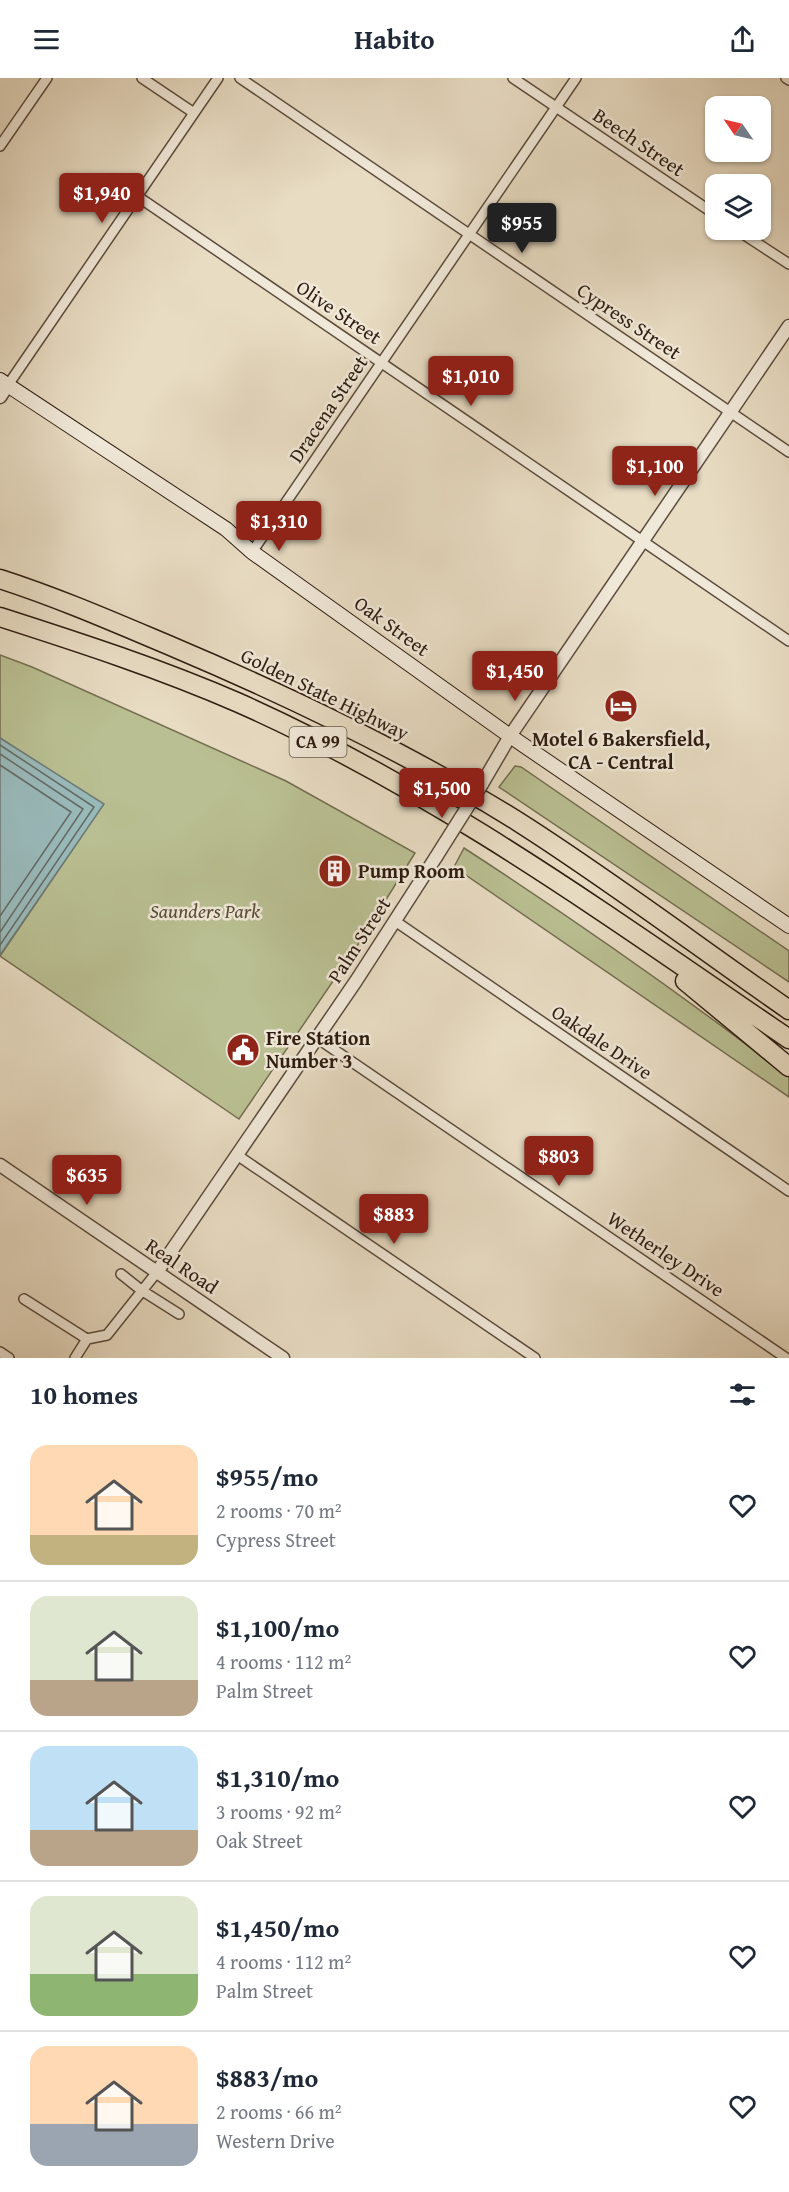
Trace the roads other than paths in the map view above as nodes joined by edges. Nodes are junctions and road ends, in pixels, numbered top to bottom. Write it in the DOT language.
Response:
graph roads {
  1 [pos="47,78"];
  2 [pos="142,78"];
  3 [pos="218,78"];
  4 [pos="240,78"];
  5 [pos="513,78"];
  6 [pos="576,78"];
  7 [pos="556,108"];
  8 [pos="194,113"];
  9 [pos="0,146"];
  10 [pos="137,196"];
  11 [pos="705,208"];
  12 [pos="470,235"];
  13 [pos="752,240"];
  14 [pos="789,264"];
  15 [pos="789,327"];
  16 [pos="382,363"];
  17 [pos="3,388"];
  18 [pos="730,413"];
  19 [pos="789,452"];
  20 [pos="643,541"];
  21 [pos="252,552"];
  22 [pos="0,579"];
  23 [pos="0,617"];
  24 [pos="789,641"];
  25 [pos="510,736"];
  26 [pos="611,918"];
  27 [pos="395,921"];
  28 [pos="789,926"];
  29 [pos="789,1010"];
  30 [pos="317,1038"];
  31 [pos="789,1039"];
  32 [pos="789,1066"];
  33 [pos="237,1155"];
  34 [pos="0,1165"];
  35 [pos="789,1191"];
  36 [pos="157,1272"];
  37 [pos="121,1274"];
  38 [pos="141,1290"];
  39 [pos="24,1299"];
  40 [pos="179,1314"];
  41 [pos="87,1339"];
  42 [pos="0,1352"];
  43 [pos="787,1357"];
  44 [pos="9,1358"];
  45 [pos="75,1358"];
  46 [pos="283,1358"];
  47 [pos="535,1358"];
  1 -- 9 [label="street"];
  2 -- 8 [label="street"];
  3 -- 8 [label="street"];
  4 -- 12 [label="street, Cypress Street"];
  5 -- 7 [label="street, Beech Street"];
  6 -- 7 [label="street, Dracena Street"];
  7 -- 11 [label="street, Beech Street"];
  7 -- 12 [label="street, Dracena Street"];
  8 -- 10 [label="street"];
  10 -- 16 [label="street, Olive Street"];
  10 -- 17 [label="street"];
  12 -- 16 [label="street, Dracena Street"];
  12 -- 18 [label="street, Cypress Street"];
  13 -- 14 [label="street"];
  15 -- 18 [label="street, Palm Street"];
  16 -- 20 [label="street, Olive Street"];
  16 -- 21 [label="street, Dracena Street"];
  17 -- 21 [label="main road, Oak Street"];
  18 -- 19 [label="street, Cypress Street"];
  18 -- 20 [label="street, Palm Street"];
  20 -- 24 [label="street, Olive Street"];
  20 -- 25 [label="street, Palm Street"];
  21 -- 25 [label="main road, Oak Street"];
  22 -- 29 [label="highway, Golden State Highway / CA 99"];
  23 -- 26 [label="highway, CA 99"];
  25 -- 27 [label="street, Palm Street, bridge"];
  25 -- 28 [label="main road, Oak Street"];
  26 -- 31 [label="highway, CA 99"];
  26 -- 32 [label="highway"];
  27 -- 30 [label="street, Palm Street"];
  27 -- 35 [label="street, Oakdale Drive"];
  30 -- 33 [label="street, Palm Street"];
  30 -- 43 [label="street, Wetherley Drive"];
  33 -- 36 [label="street, Palm Street"];
  33 -- 47 [label="street"];
  34 -- 36 [label="street, Real Road"];
  36 -- 38 [label="street"];
  36 -- 46 [label="street, Real Road"];
  37 -- 38 [label="street"];
  38 -- 40 [label="street"];
  38 -- 41 [label="street"];
  39 -- 41 [label="street"];
  41 -- 45 [label="street"];
  42 -- 44 [label="street"];
}
